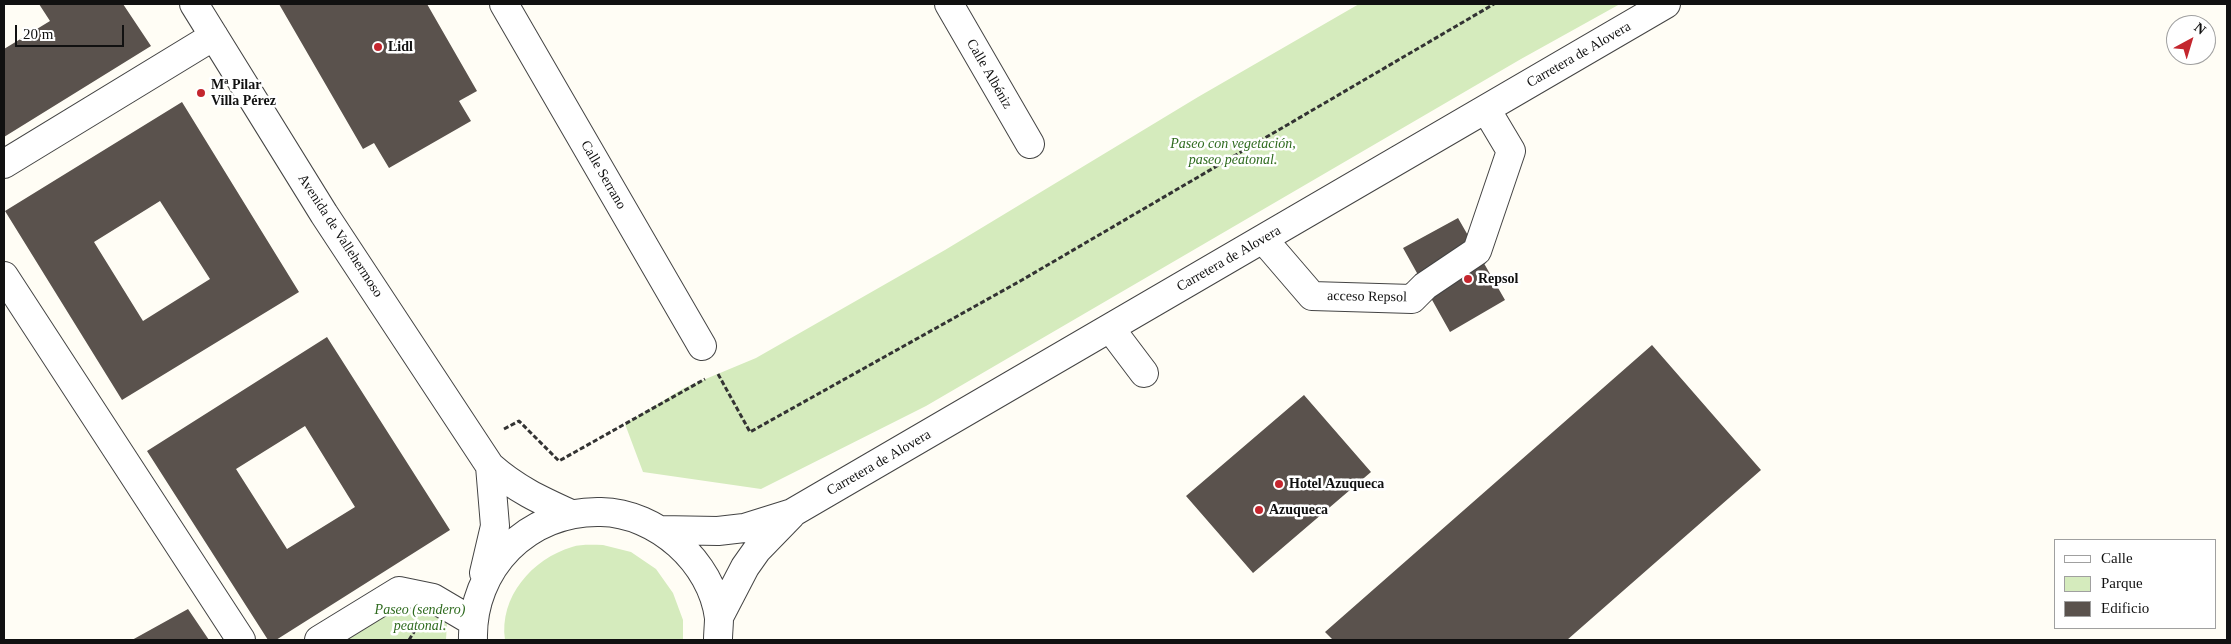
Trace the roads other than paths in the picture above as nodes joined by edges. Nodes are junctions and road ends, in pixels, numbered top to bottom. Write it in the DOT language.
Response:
graph roads {
  1 [pos="194,4"];
  2 [pos="504,4"];
  3 [pos="949,4"];
  4 [pos="1666,4"];
  5 [pos="214,36"];
  6 [pos="1486,109"];
  7 [pos="1030,144"];
  8 [pos="4,164"];
  9 [pos="1263,239"];
  10 [pos="4,276"];
  11 [pos="1110,328"];
  12 [pos="702,346"];
  13 [pos="1144,373"];
  14 [pos="484,456"];
  15 [pos="572,514"];
  16 [pos="792,514"];
  17 [pos="660,530"];
  18 [pos="481,587"];
  19 [pos="718,628"];
  20 [pos="472,631"];
  21 [pos="241,640"];
  22 [pos="319,640"];
  1 -- 5 [label="street, Avenida de Vallehermoso"];
  2 -- 12 [label="street, Calle Serrano"];
  3 -- 7 [label="street, Calle Albéniz"];
  4 -- 6 [label="street, Carretera de Alovera"];
  5 -- 8 [label="street"];
  5 -- 14 [label="street, Avenida de Vallehermoso"];
  6 -- 9 [label="street, Carretera de Alovera"];
  6 -- 9 [label="street, acceso Repsol"];
  9 -- 11 [label="street, Carretera de Alovera"];
  10 -- 21 [label="street"];
  11 -- 13 [label="street"];
  11 -- 16 [label="street, Carretera de Alovera"];
  14 -- 15 [label="street, Avenida de Vallehermoso"];
  14 -- 18 [label="street, Avenida de Vallehermoso"];
  15 -- 17 [label="street"];
  15 -- 18 [label="street"];
  16 -- 17 [label="street, Carretera de Alovera"];
  16 -- 19 [label="street, Carretera de Alovera"];
  17 -- 19 [label="street"];
  18 -- 20 [label="street, Avenida de Vallehermoso"];
  20 -- 22 [label="street"];
}
